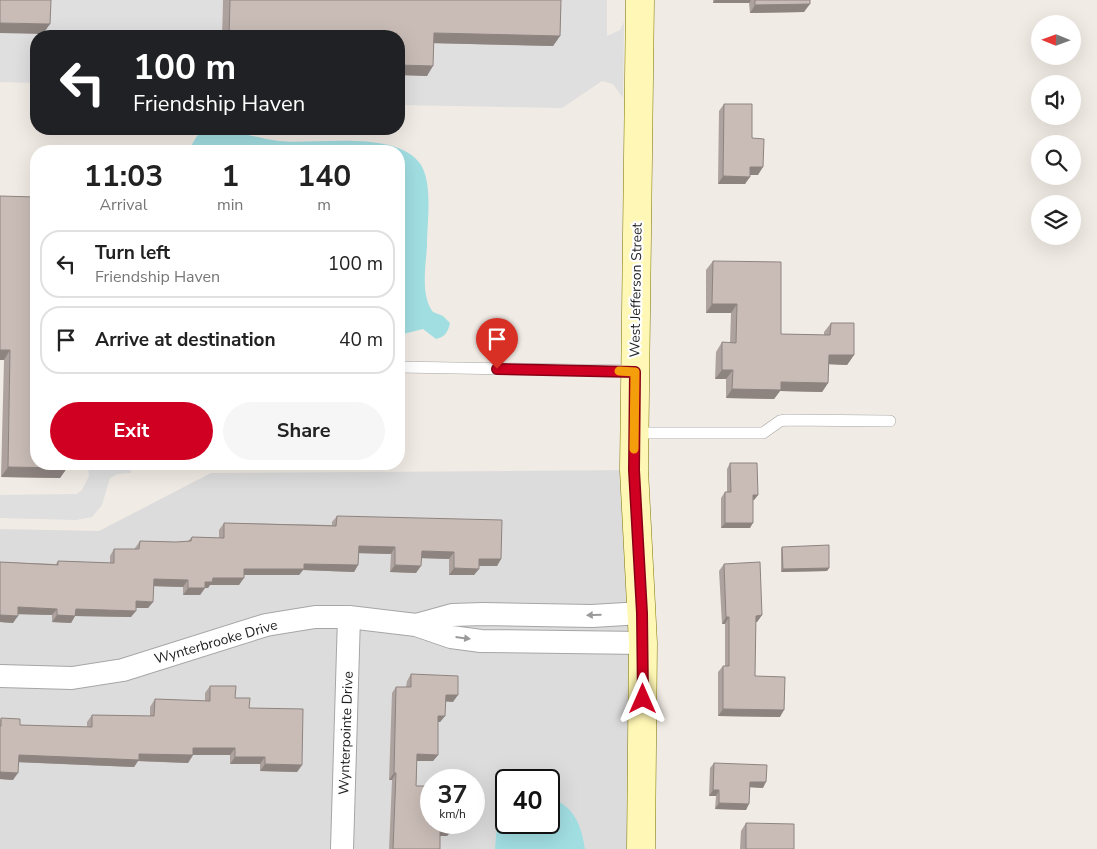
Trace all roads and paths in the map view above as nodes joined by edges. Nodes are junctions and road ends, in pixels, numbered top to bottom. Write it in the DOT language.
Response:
graph roads {
  1 [pos="640,0"];
  2 [pos="405,367"];
  3 [pos="635,372"];
  4 [pos="890,421"];
  5 [pos="634,433"];
  6 [pos="642,613"];
  7 [pos="350,617"];
  8 [pos="416,625"];
  9 [pos="643,643"];
  10 [pos="0,676"];
  11 [pos="342,849"];
  12 [pos="641,849"];
  1 -- 3 [label="street, West Jefferson Street"];
  2 -- 3 [label="lane"];
  3 -- 5 [label="street, West Jefferson Street"];
  4 -- 5 [label="lane"];
  5 -- 6 [label="street, West Jefferson Street"];
  6 -- 8 [label="street, Wynterbrooke Drive, one-way"];
  6 -- 9 [label="street, West Jefferson Street"];
  7 -- 8 [label="street, Wynterbrooke Drive"];
  7 -- 10 [label="street, Wynterbrooke Drive"];
  7 -- 11 [label="street, Wynterpointe Drive"];
  8 -- 9 [label="street, one-way"];
  9 -- 12 [label="street, West Jefferson Street"];
}
